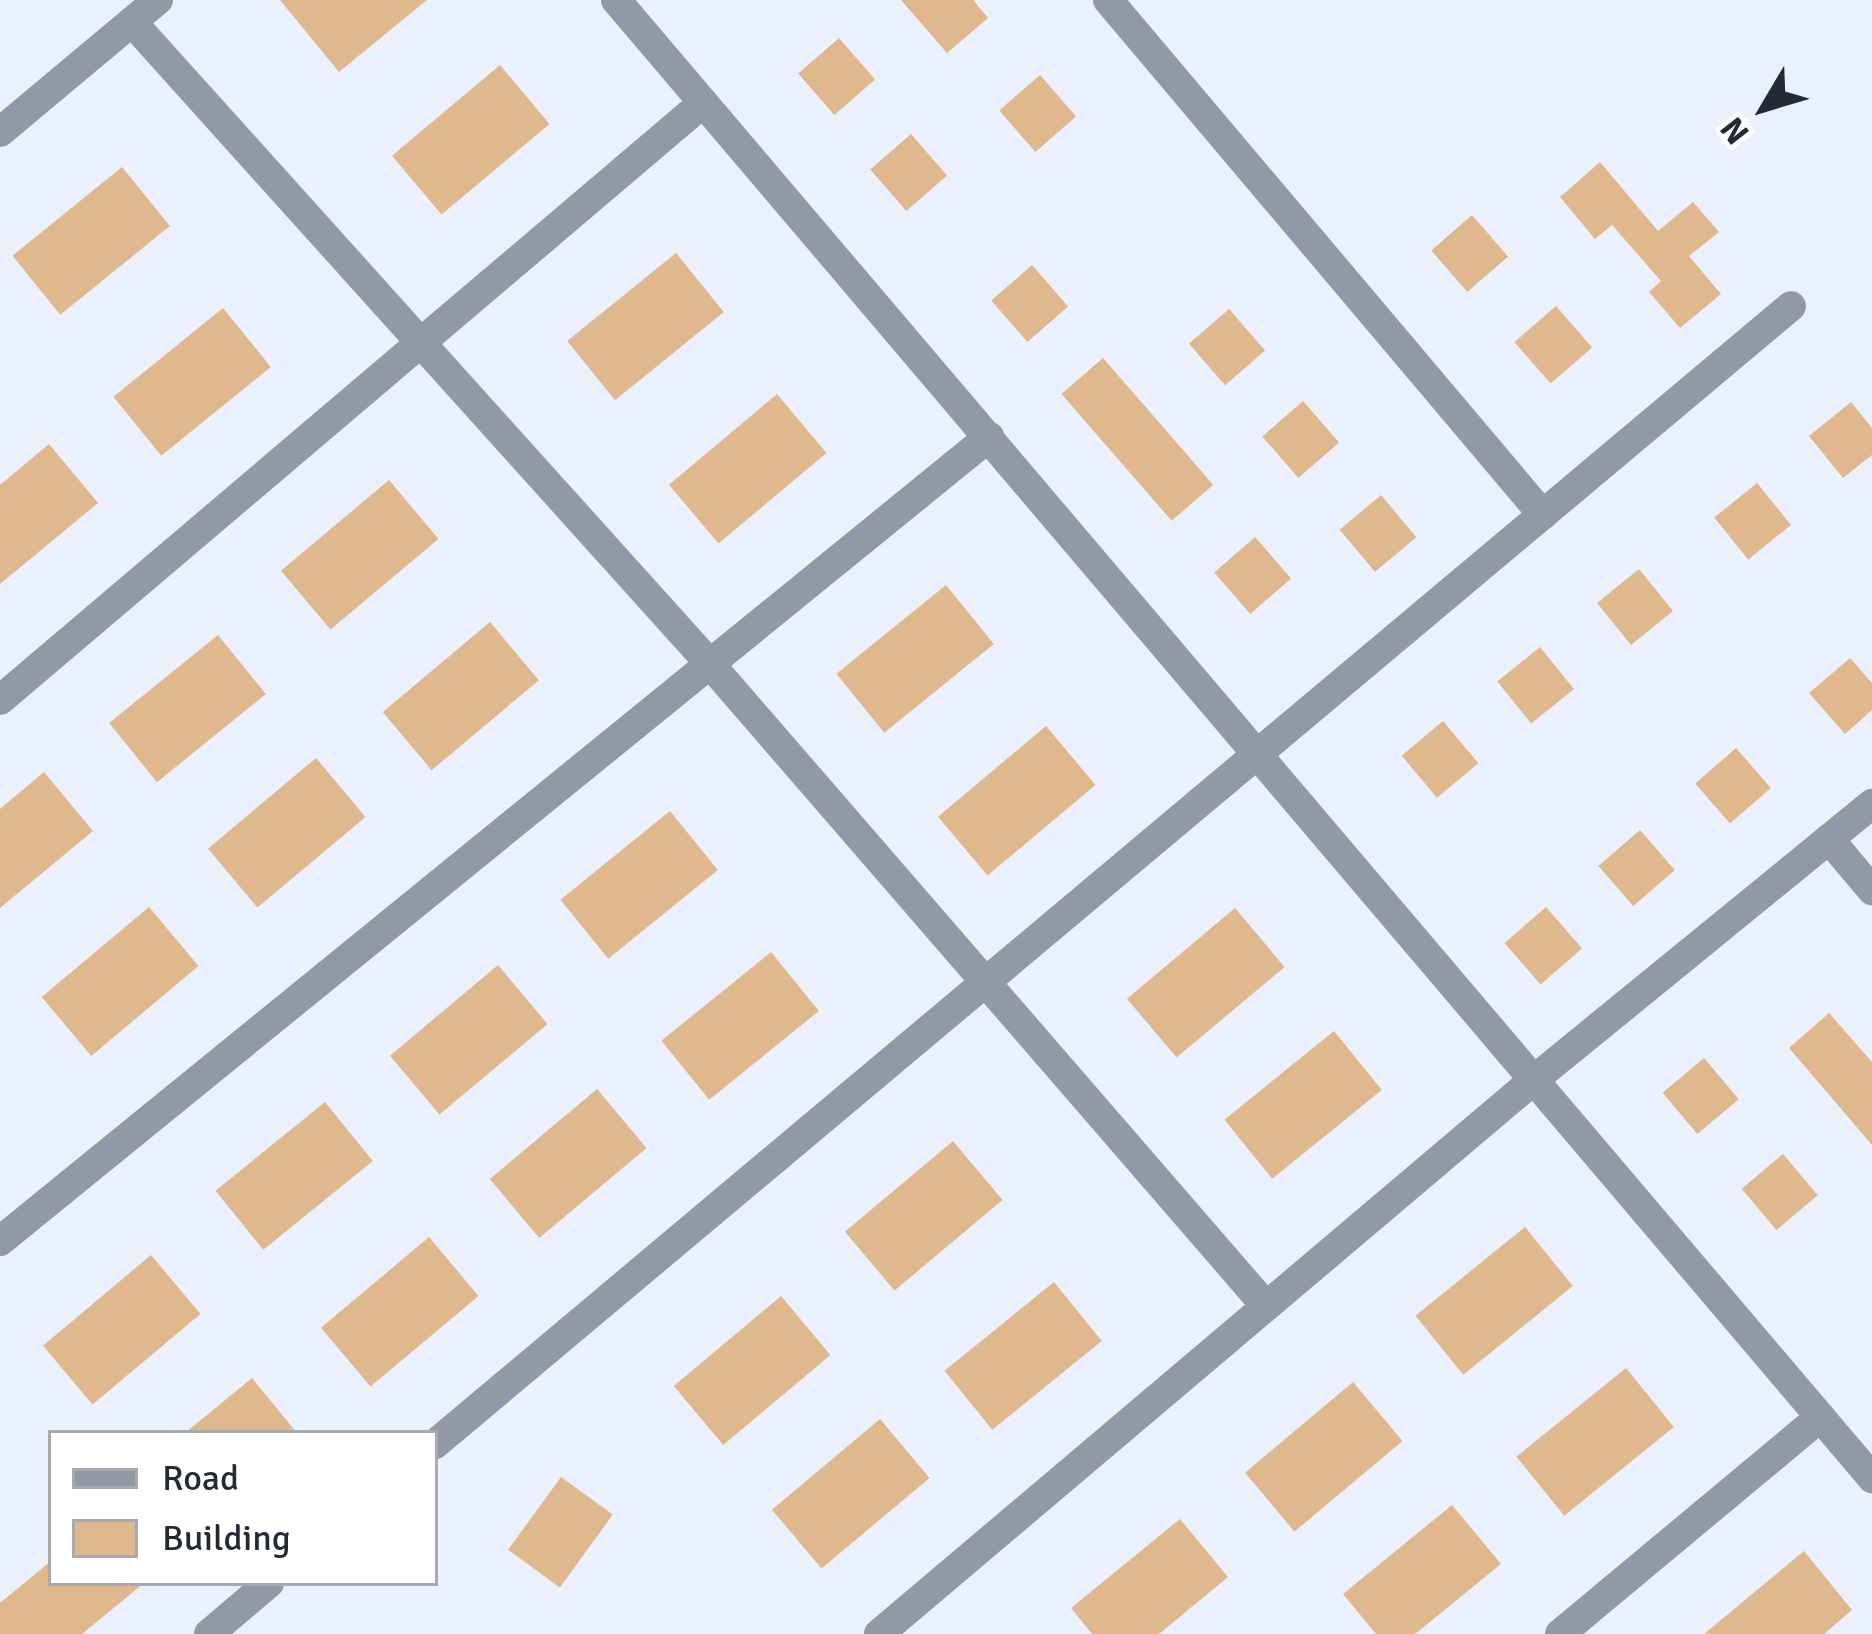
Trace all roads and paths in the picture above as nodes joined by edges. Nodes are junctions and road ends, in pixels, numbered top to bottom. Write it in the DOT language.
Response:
graph roads {
  1 [pos="158,0"];
  2 [pos="616,0"];
  3 [pos="1108,0"];
  4 [pos="132,22"];
  5 [pos="703,103"];
  6 [pos="0,132"];
  7 [pos="1791,306"];
  8 [pos="422,340"];
  9 [pos="988,437"];
  10 [pos="1543,515"];
  11 [pos="710,664"];
  12 [pos="0,700"];
  13 [pos="1258,752"];
  14 [pos="1872,804"];
  15 [pos="1829,839"];
  16 [pos="1872,890"];
  17 [pos="988,980"];
  18 [pos="1536,1078"];
  19 [pos="0,1241"];
  20 [pos="1266,1306"];
  21 [pos="1820,1417"];
  22 [pos="438,1441"];
  23 [pos="1872,1478"];
  24 [pos="265,1586"];
  25 [pos="208,1634"];
  26 [pos="879,1634"];
  27 [pos="1560,1634"];
  1 -- 4 [label="street"];
  2 -- 5 [label="street"];
  3 -- 10 [label="street"];
  4 -- 6 [label="street"];
  4 -- 8 [label="street"];
  5 -- 8 [label="street"];
  5 -- 9 [label="street"];
  7 -- 10 [label="street"];
  8 -- 11 [label="street"];
  8 -- 12 [label="street"];
  9 -- 11 [label="street"];
  9 -- 13 [label="street"];
  10 -- 13 [label="street"];
  11 -- 17 [label="street"];
  11 -- 19 [label="street"];
  13 -- 17 [label="street"];
  13 -- 18 [label="street"];
  14 -- 15 [label="street"];
  15 -- 16 [label="street"];
  15 -- 18 [label="street"];
  17 -- 20 [label="street"];
  17 -- 22 [label="street"];
  18 -- 20 [label="street"];
  18 -- 21 [label="street"];
  20 -- 26 [label="street"];
  21 -- 23 [label="street"];
  21 -- 27 [label="street"];
  24 -- 25 [label="street"];
}
